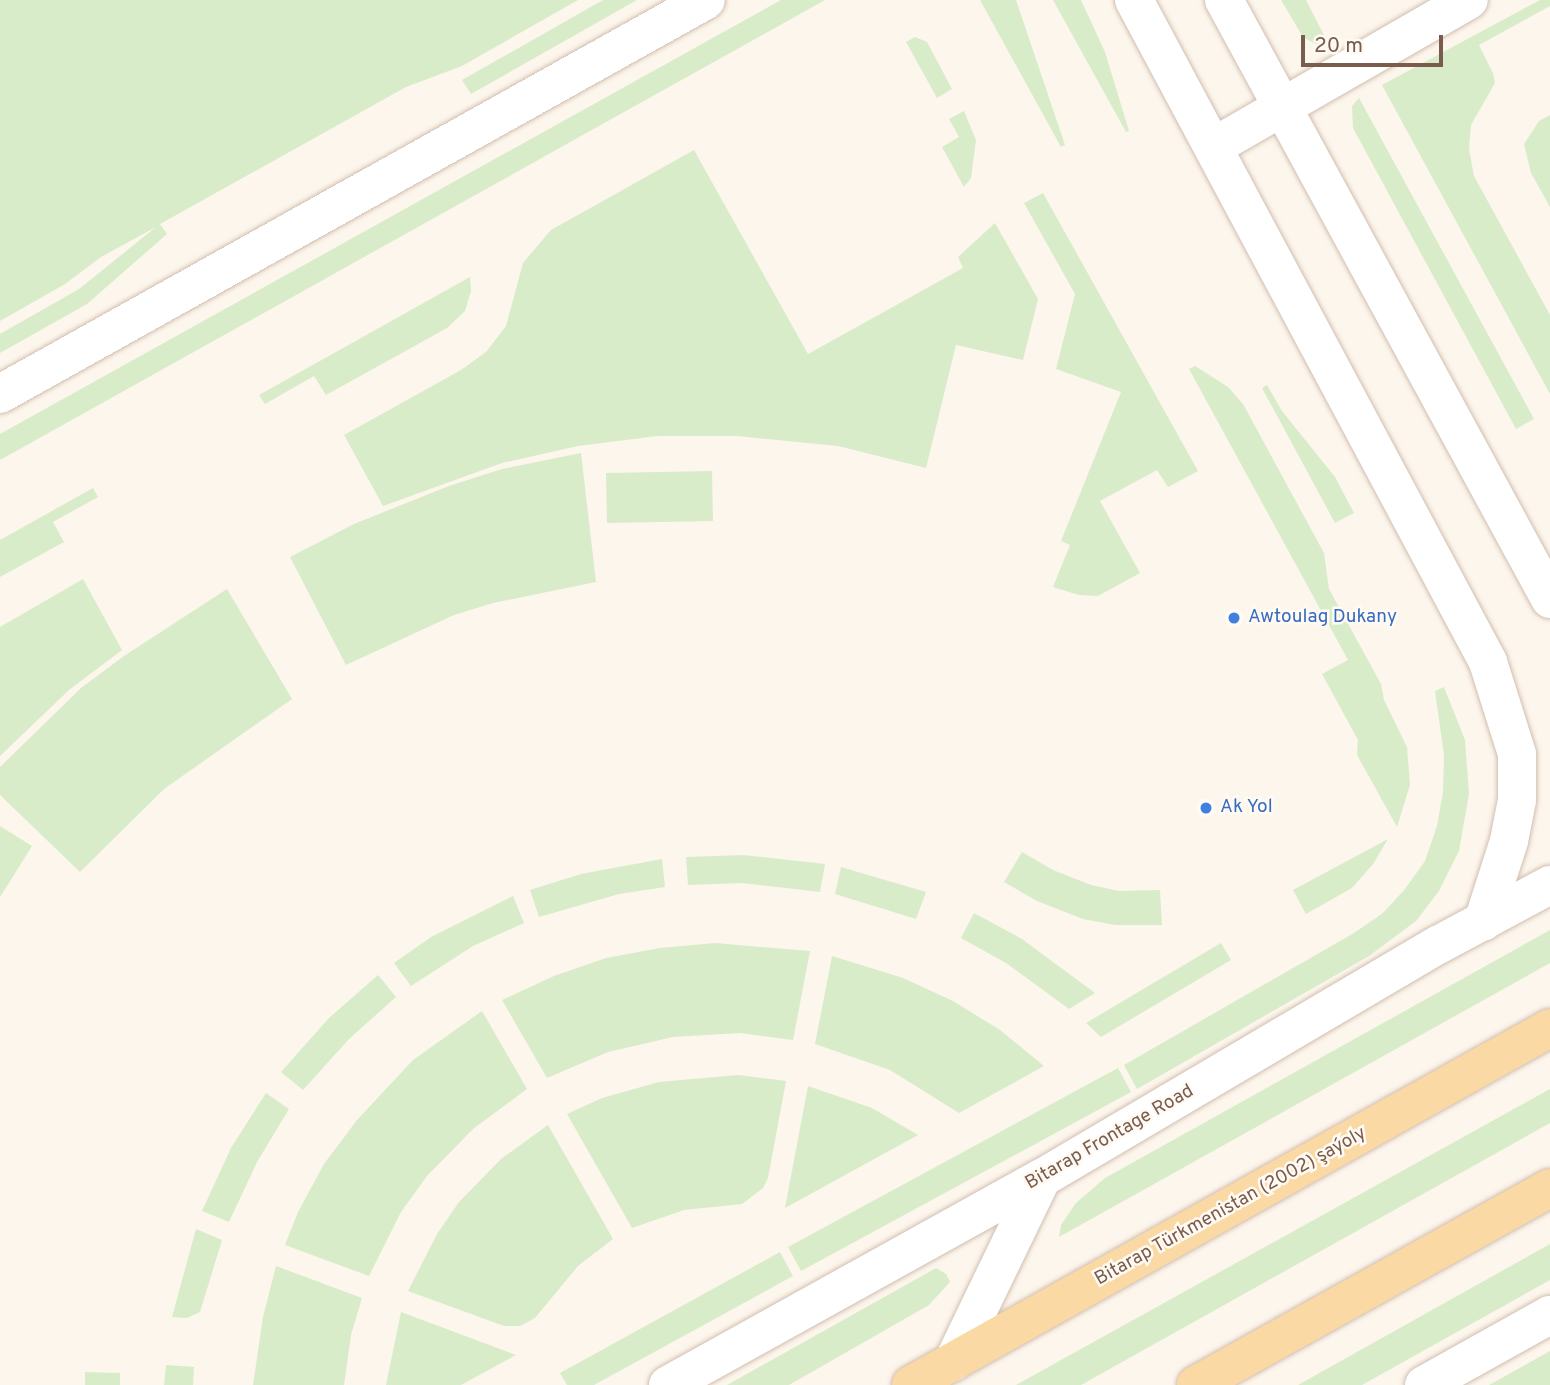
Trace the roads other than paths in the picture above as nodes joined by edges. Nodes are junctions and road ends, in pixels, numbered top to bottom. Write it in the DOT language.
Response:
graph roads {
  1 [pos="706,0"];
  2 [pos="1134,0"];
  3 [pos="1224,0"];
  4 [pos="1469,0"];
  5 [pos="1281,107"];
  6 [pos="1213,148"];
  7 [pos="0,394"];
  8 [pos="1550,599"];
  9 [pos="1550,885"];
  10 [pos="1483,922"];
  11 [pos="1550,1028"];
  12 [pos="1042,1178"];
  13 [pos="1550,1188"];
  14 [pos="1550,1315"];
  15 [pos="953,1362"];
  16 [pos="668,1385"];
  17 [pos="911,1385"];
  18 [pos="1196,1385"];
  19 [pos="1424,1385"];
  1 -- 7 [label="street"];
  2 -- 6 [label="street"];
  3 -- 5 [label="street"];
  4 -- 5 [label="street"];
  5 -- 6 [label="street"];
  5 -- 8 [label="street"];
  6 -- 10 [label="street"];
  9 -- 10 [label="street, Bitarap Frontage Road"];
  10 -- 12 [label="street, Bitarap Frontage Road"];
  11 -- 15 [label="main road, Bitarap Türkmenistan (2002) şaýoly"];
  12 -- 15 [label="street"];
  12 -- 16 [label="street, Bitarap Frontage Road"];
  13 -- 18 [label="main road"];
  14 -- 19 [label="street"];
  15 -- 17 [label="main road, Bitarap Türkmenistan (2002) şaýoly"];
}
